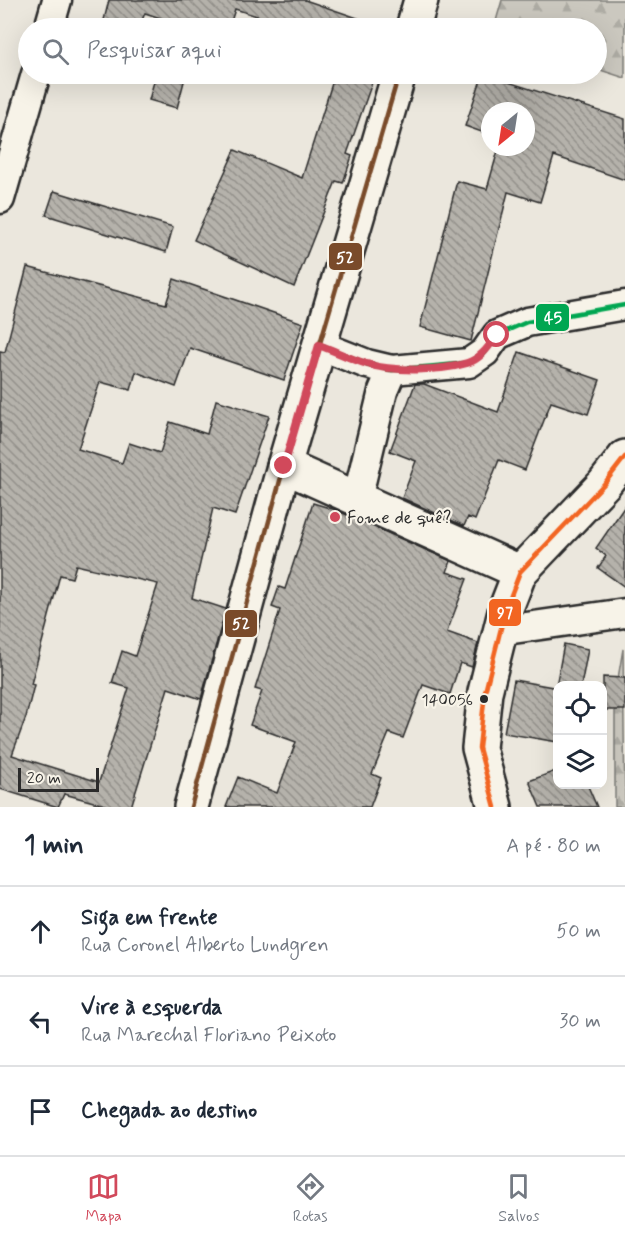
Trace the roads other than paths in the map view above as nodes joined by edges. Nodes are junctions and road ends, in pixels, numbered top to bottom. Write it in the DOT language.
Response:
graph roads {
  1 [pos="57,0"];
  2 [pos="421,0"];
  3 [pos="52,18"];
  4 [pos="415,18"];
  5 [pos="33,84"];
  6 [pos="396,84"];
  7 [pos="0,199"];
  8 [pos="625,305"];
  9 [pos="319,345"];
  10 [pos="392,370"];
  11 [pos="625,457"];
  12 [pos="284,466"];
  13 [pos="357,500"];
  14 [pos="520,572"];
  15 [pos="625,613"];
  16 [pos="503,619"];
  17 [pos="191,807"];
  18 [pos="495,807"];
  1 -- 3 [label="street"];
  2 -- 4 [label="main road"];
  5 -- 7 [label="street"];
  6 -- 9 [label="main road"];
  8 -- 10 [label="street"];
  9 -- 10 [label="street"];
  9 -- 12 [label="main road"];
  10 -- 13 [label="street"];
  11 -- 14 [label="main road"];
  12 -- 13 [label="main road"];
  12 -- 17 [label="main road"];
  13 -- 14 [label="main road"];
  14 -- 16 [label="main road"];
  15 -- 16 [label="street"];
  16 -- 18 [label="main road"];
}
